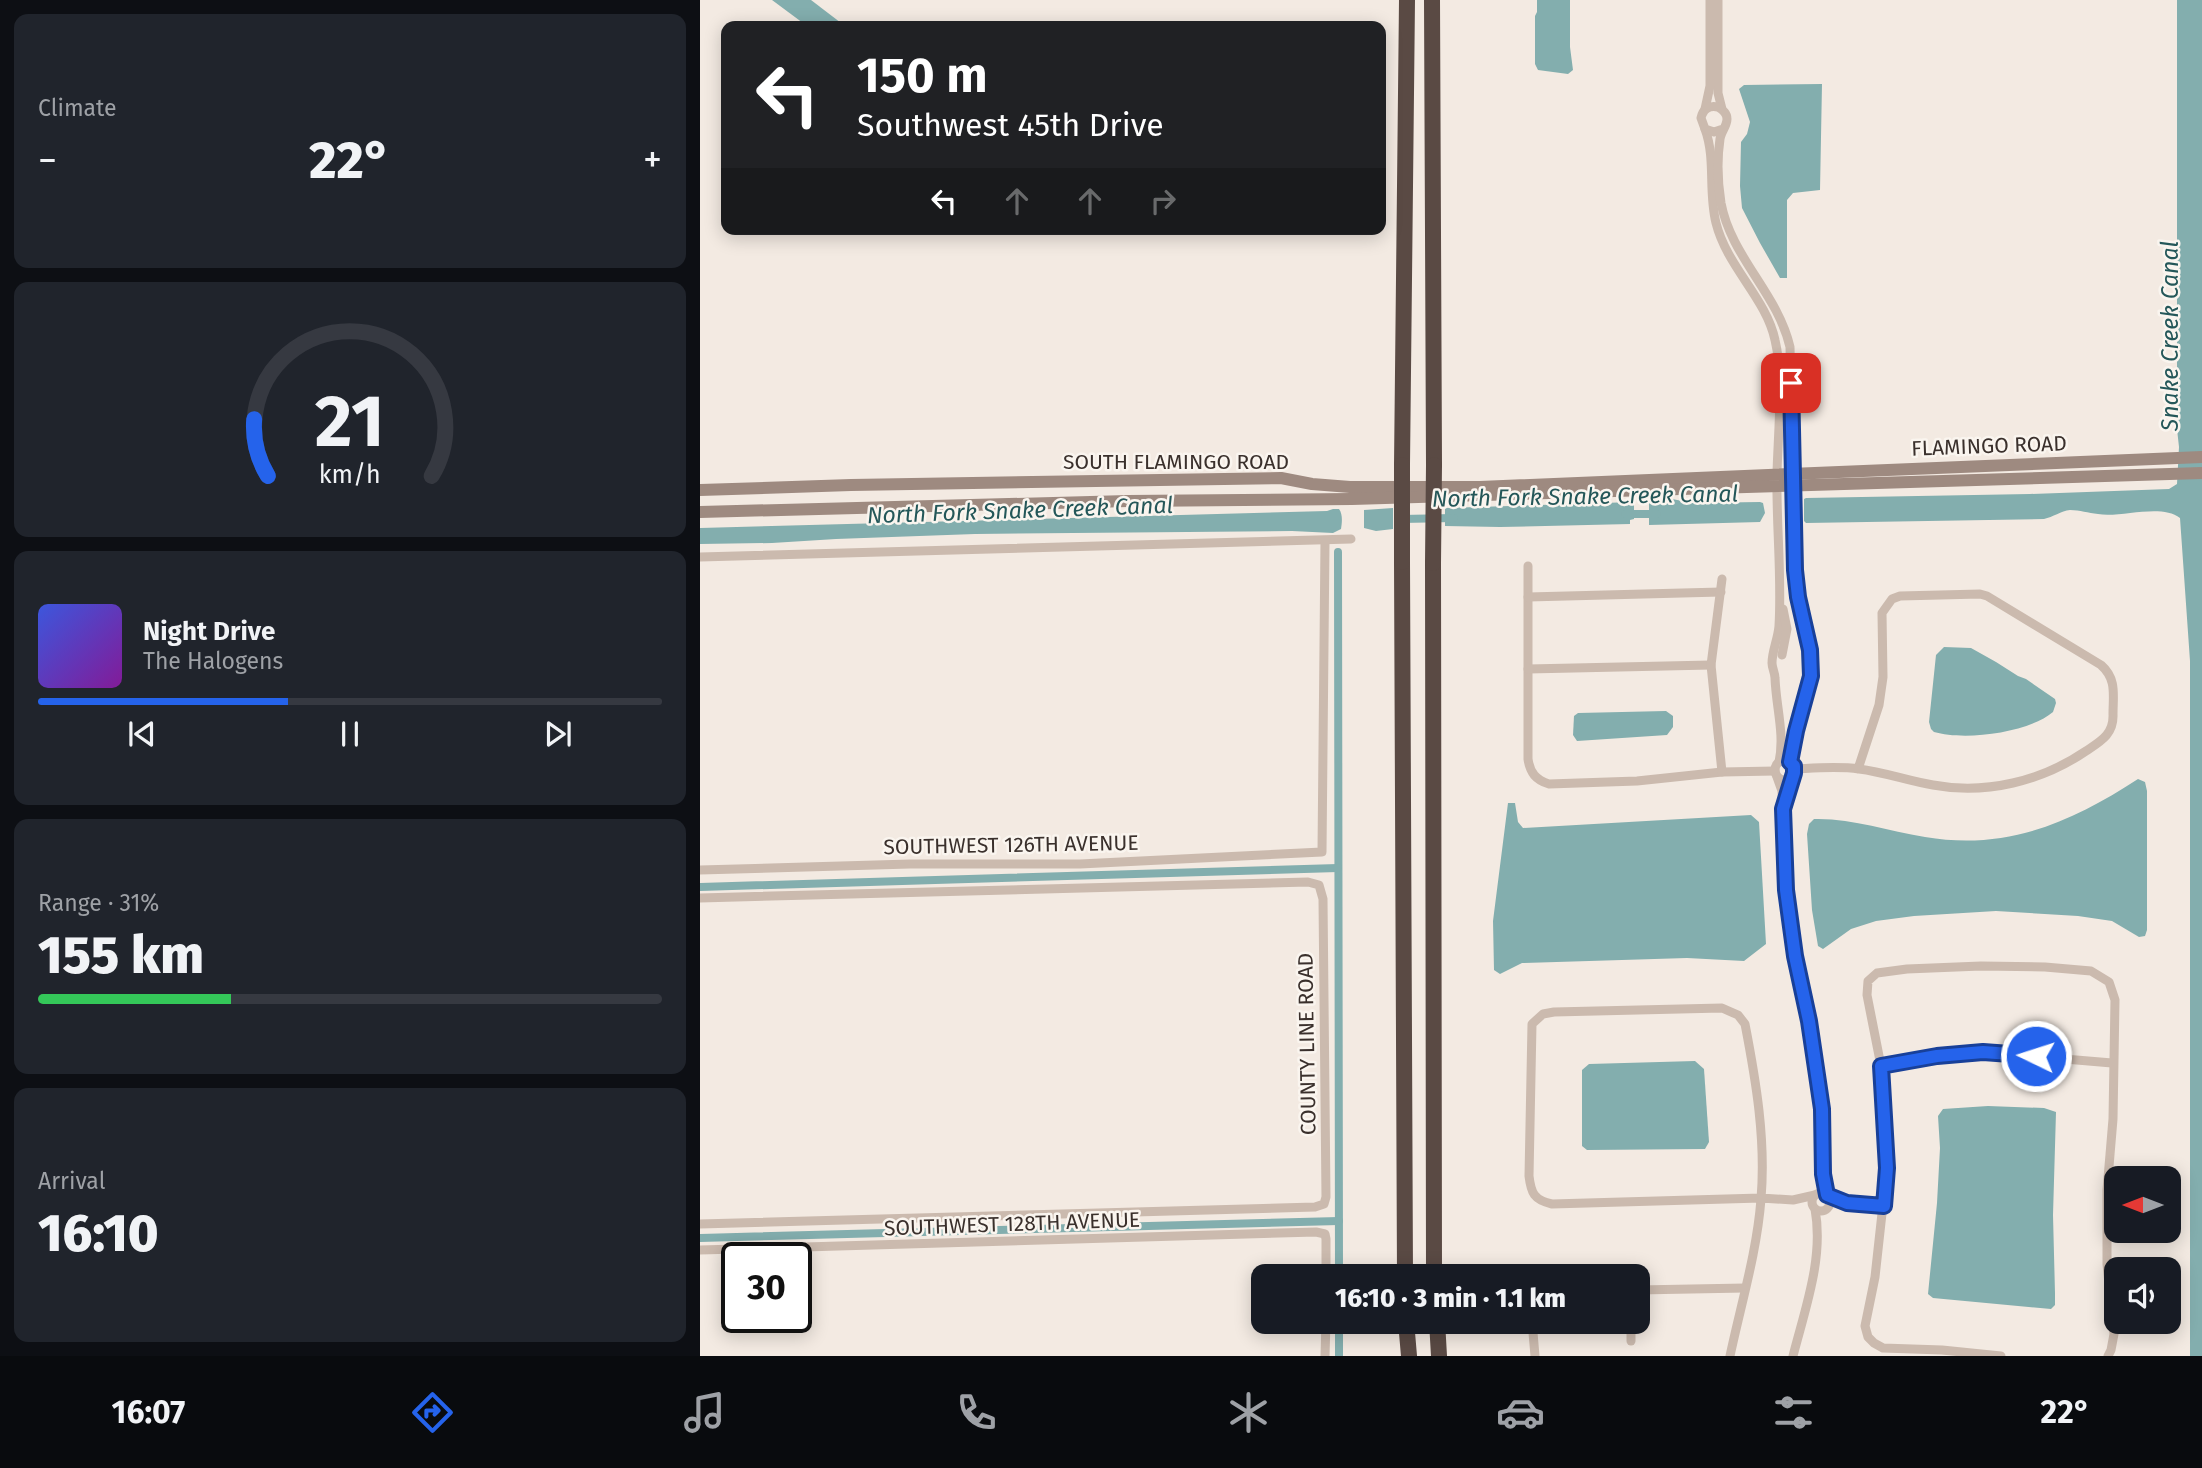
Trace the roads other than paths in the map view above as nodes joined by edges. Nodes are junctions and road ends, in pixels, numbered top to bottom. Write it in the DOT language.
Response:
graph roads {
  1 [pos="1407,0"];
  2 [pos="1432,0"];
  3 [pos="1710,0"];
  4 [pos="1718,0"];
  5 [pos="1706,109"];
  6 [pos="1722,109"];
  7 [pos="1705,129"];
  8 [pos="1723,129"];
  9 [pos="1735,241"];
  10 [pos="1724,248"];
  11 [pos="2202,457"];
  12 [pos="2202,473"];
  13 [pos="1777,480"];
  14 [pos="1793,480"];
  15 [pos="700,490"];
  16 [pos="700,512"];
  17 [pos="1351,539"];
  18 [pos="1325,541"];
  19 [pos="700,557"];
  20 [pos="1528,566"];
  21 [pos="1722,579"];
  22 [pos="1780,590"];
  23 [pos="1721,592"];
  24 [pos="1528,597"];
  25 [pos="1712,665"];
  26 [pos="1528,669"];
  27 [pos="1776,675"];
  28 [pos="1792,769"];
  29 [pos="1858,769"];
  30 [pos="1777,770"];
  31 [pos="1721,772"];
  32 [pos="1783,809"];
  33 [pos="700,870"];
  34 [pos="1319,885"];
  35 [pos="700,898"];
  36 [pos="2112,1063"];
  37 [pos="1881,1066"];
  38 [pos="1761,1198"];
  39 [pos="1821,1202"];
  40 [pos="1324,1203"];
  41 [pos="1884,1206"];
  42 [pos="700,1224"];
  43 [pos="700,1250"];
  44 [pos="1326,1264"];
  45 [pos="1405,1264"];
  46 [pos="1434,1264"];
  47 [pos="1745,1288"];
  48 [pos="1650,1290"];
  49 [pos="1326,1334"];
  50 [pos="1407,1334"];
  51 [pos="1438,1334"];
  52 [pos="1533,1334"];
  53 [pos="1631,1334"];
  54 [pos="1631,1342"];
  55 [pos="1325,1356"];
  56 [pos="1409,1356"];
  57 [pos="1439,1356"];
  58 [pos="1535,1356"];
  59 [pos="1730,1356"];
  60 [pos="1793,1356"];
  61 [pos="2001,1356"];
  62 [pos="2108,1356"];
  1 -- 45 [label="highway, bridge"];
  2 -- 46 [label="highway, bridge"];
  3 -- 5 [label="street"];
  4 -- 6 [label="street"];
  5 -- 6 [label="street"];
  5 -- 7 [label="street"];
  6 -- 8 [label="street"];
  7 -- 8 [label="street"];
  7 -- 10 [label="street"];
  8 -- 9 [label="street"];
  9 -- 10 [label="street"];
  9 -- 14 [label="street"];
  10 -- 13 [label="street"];
  11 -- 14 [label="main road, FLAMINGO ROAD"];
  12 -- 14 [label="main road, FLAMINGO ROAD"];
  13 -- 14 [label="main road, FLAMINGO ROAD"];
  13 -- 15 [label="main road, SOUTH FLAMINGO ROAD"];
  13 -- 16 [label="main road, SOUTH FLAMINGO ROAD"];
  13 -- 22 [label="street"];
  14 -- 28 [label="street"];
  17 -- 18 [label="street"];
  18 -- 19 [label="street"];
  18 -- 33 [label="street, SOUTHWEST 126TH AVENUE"];
  20 -- 24 [label="street"];
  21 -- 23 [label="street"];
  22 -- 27 [label="street"];
  22 -- 27 [label="street"];
  23 -- 24 [label="street"];
  23 -- 25 [label="street"];
  24 -- 26 [label="street"];
  25 -- 26 [label="street"];
  25 -- 31 [label="street"];
  26 -- 31 [label="street"];
  27 -- 30 [label="street"];
  28 -- 29 [label="street"];
  28 -- 30 [label="street"];
  28 -- 30 [label="street"];
  28 -- 32 [label="street"];
  29 -- 29 [label="street"];
  30 -- 31 [label="street"];
  30 -- 32 [label="street"];
  32 -- 39 [label="street"];
  34 -- 35 [label="street, SOUTHWEST 126TH AVENUE"];
  34 -- 40 [label="street, COUNTY LINE ROAD"];
  36 -- 37 [label="street"];
  36 -- 37 [label="street"];
  36 -- 62 [label="street"];
  37 -- 41 [label="street"];
  38 -- 38 [label="street"];
  38 -- 39 [label="street"];
  38 -- 47 [label="street"];
  39 -- 41 [label="street"];
  39 -- 60 [label="street"];
  40 -- 42 [label="street, SOUTHWEST 128TH AVENUE"];
  41 -- 61 [label="street"];
  43 -- 44 [label="street, SOUTHWEST 128TH AVENUE"];
  47 -- 48 [label="street"];
  47 -- 59 [label="street"];
  49 -- 55 [label="street"];
  50 -- 56 [label="highway"];
  51 -- 57 [label="highway"];
  52 -- 58 [label="street"];
  53 -- 54 [label="street"];
}
